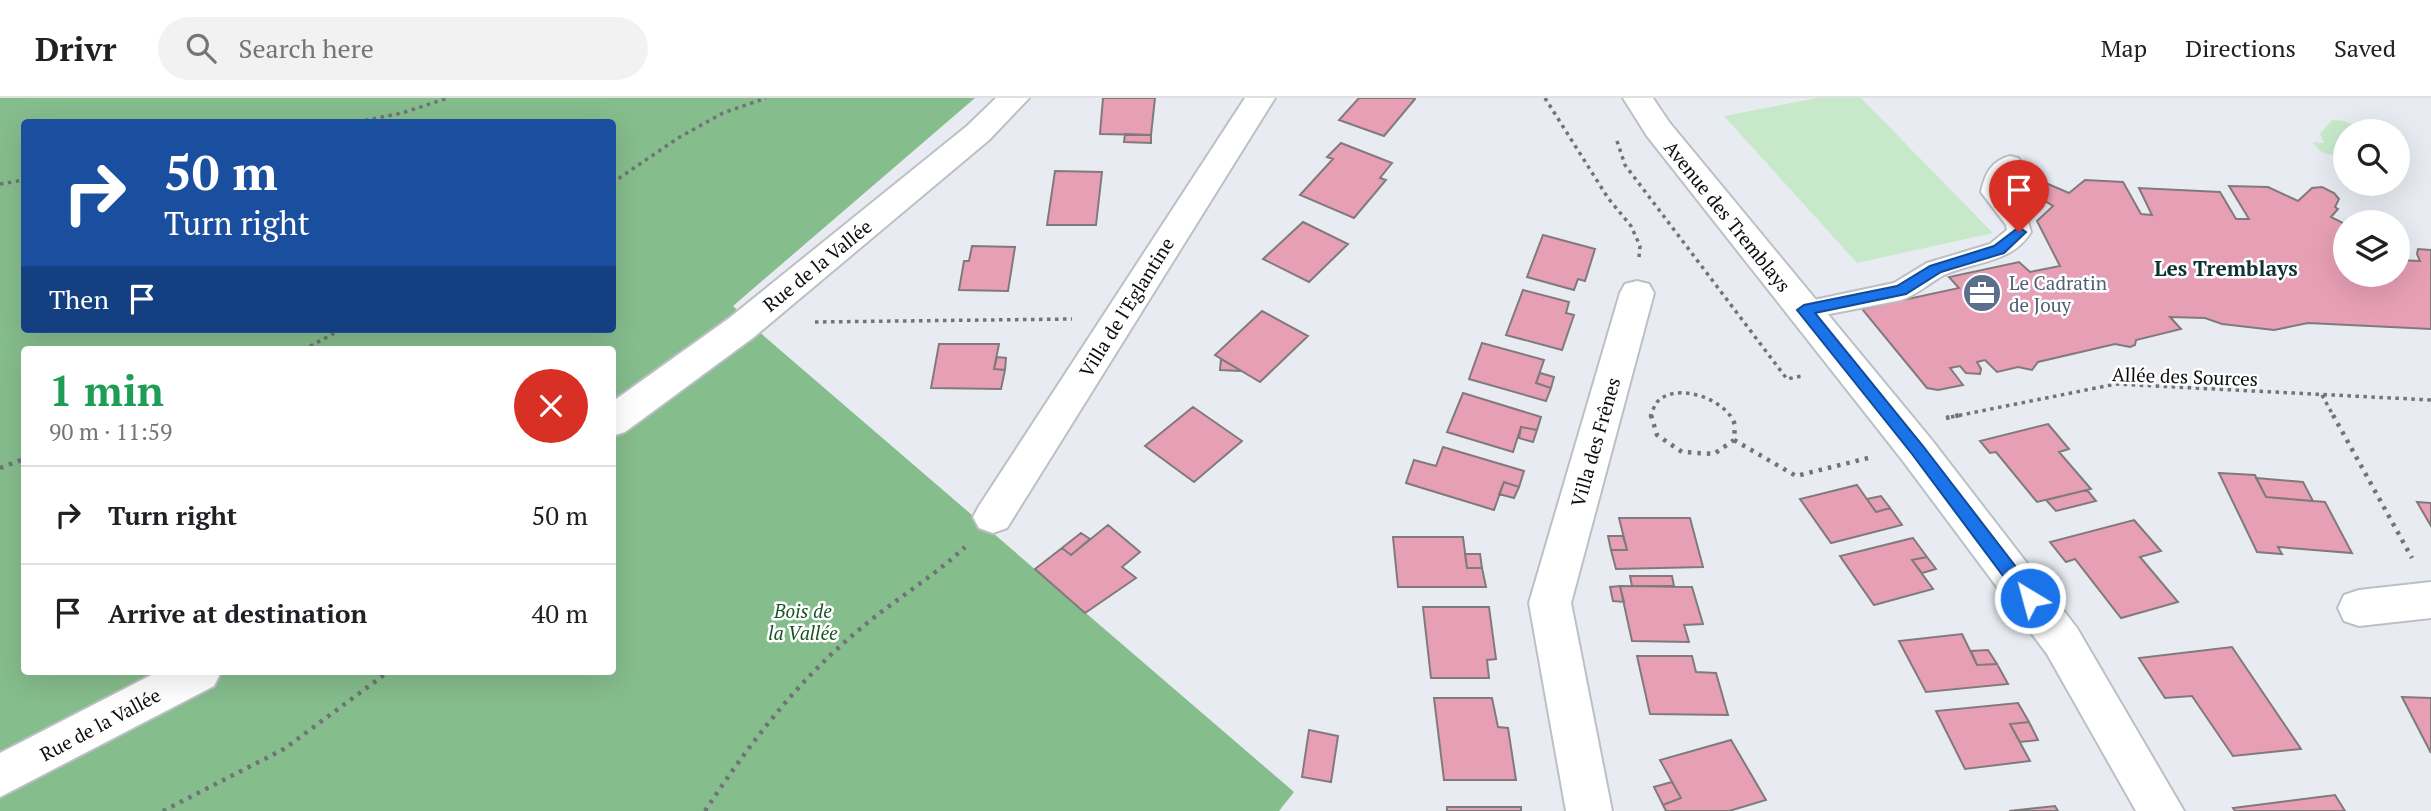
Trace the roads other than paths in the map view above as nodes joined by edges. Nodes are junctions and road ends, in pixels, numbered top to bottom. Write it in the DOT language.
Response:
graph roads {
  1 [pos="1014,98"];
  2 [pos="1260,98"];
  3 [pos="1638,98"];
  4 [pos="2010,163"];
  5 [pos="1637,293"];
  6 [pos="1804,310"];
  7 [pos="616,419"];
  8 [pos="993,517"];
  9 [pos="2425,584"];
  10 [pos="2359,608"];
  11 [pos="193,675"];
  12 [pos="0,776"];
  13 [pos="1589,811"];
  14 [pos="2161,811"];
  1 -- 7 [label="street, Rue de la Vallée"];
  2 -- 8 [label="street, Villa de l'Eglantine"];
  3 -- 6 [label="street, Avenue des Tremblays"];
  4 -- 6 [label="lane"];
  5 -- 13 [label="street, Villa des Frênes"];
  6 -- 14 [label="street, Avenue des Tremblays"];
  9 -- 10 [label="street"];
  11 -- 12 [label="street, Rue de la Vallée"];
}
